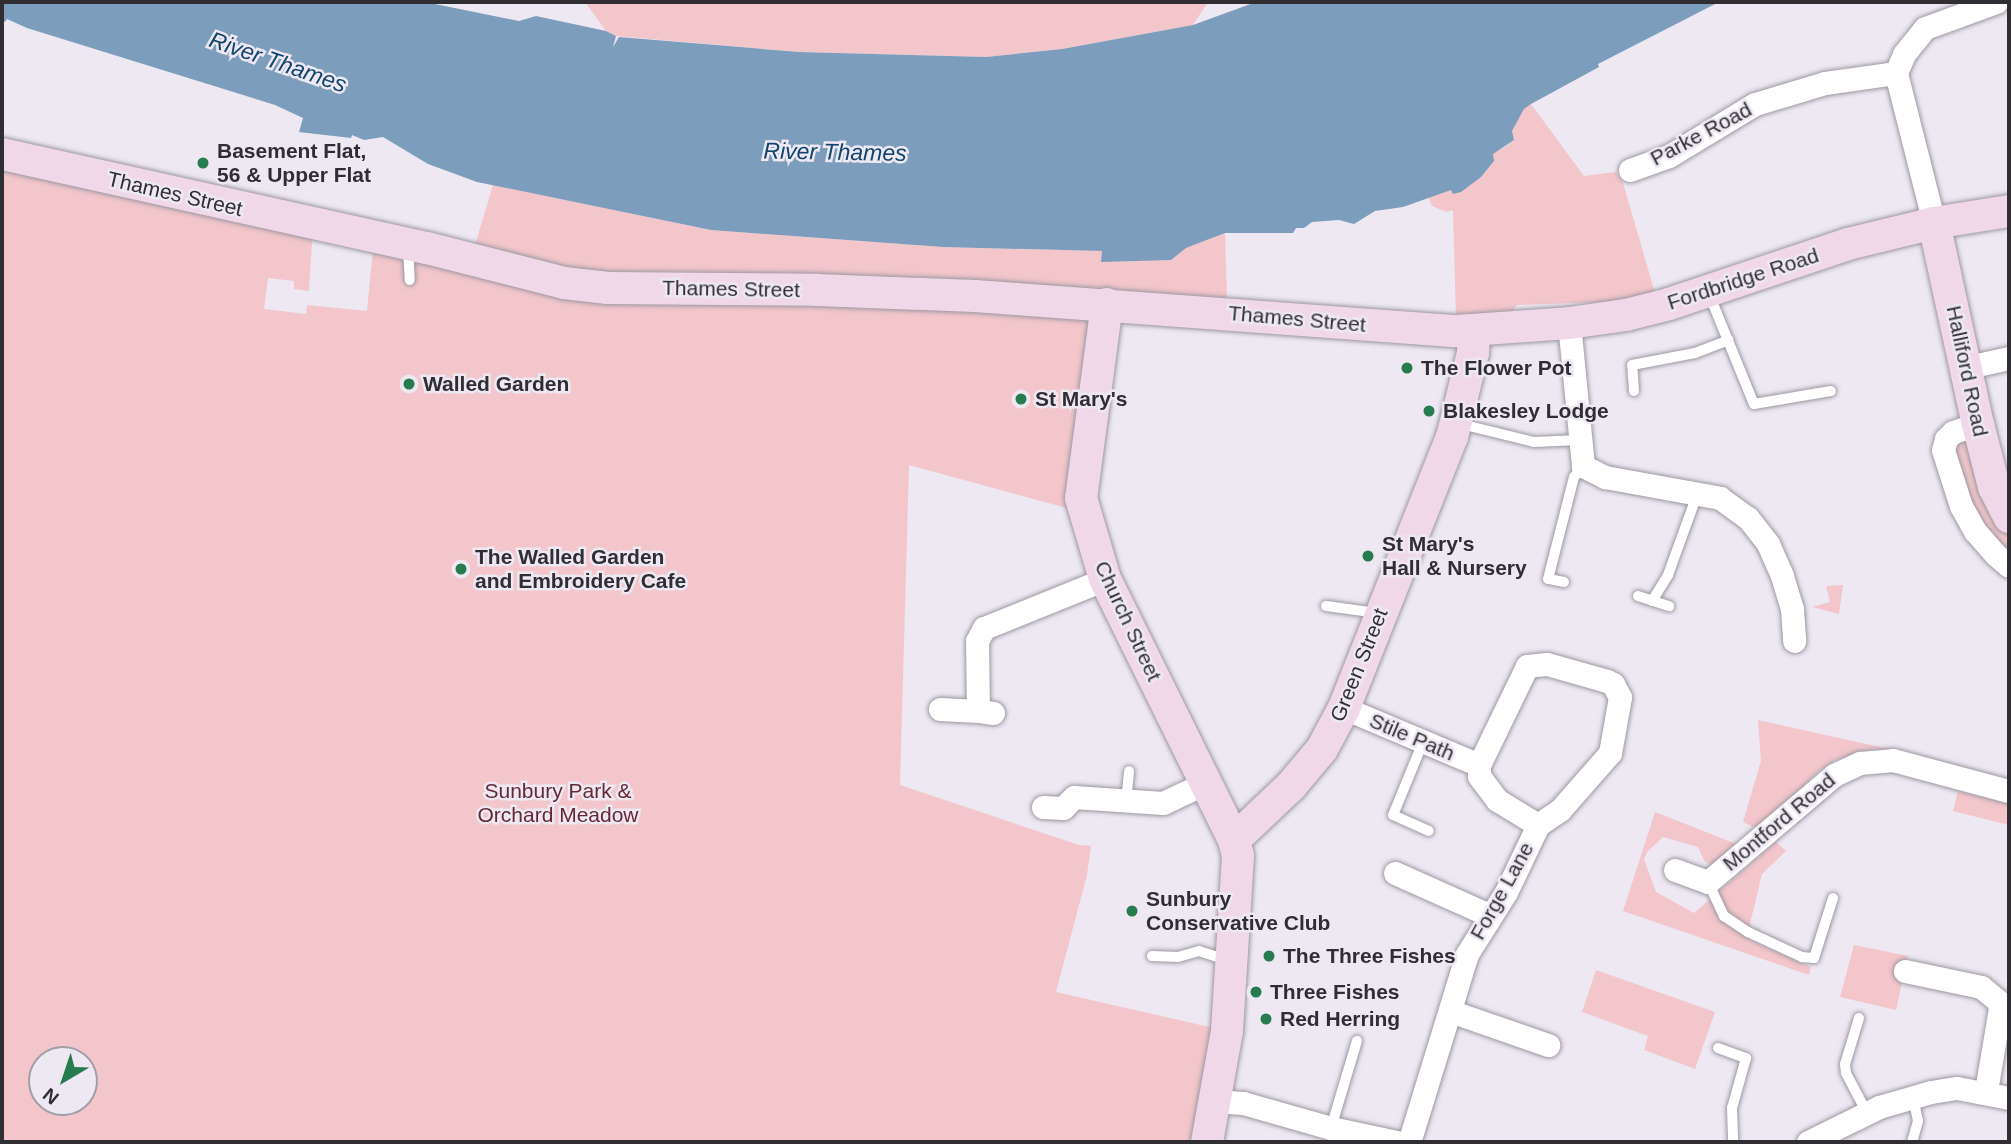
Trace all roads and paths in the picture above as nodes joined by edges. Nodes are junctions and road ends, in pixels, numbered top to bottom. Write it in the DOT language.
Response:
graph roads {
  1 [pos="1997,2"];
  2 [pos="1896,73"];
  3 [pos="2,154"];
  4 [pos="1630,170"];
  5 [pos="2009,211"];
  6 [pos="1934,223"];
  7 [pos="408,244"];
  8 [pos="410,280"];
  9 [pos="1707,291"];
  10 [pos="1107,304"];
  11 [pos="1569,323"];
  12 [pos="1474,331"];
  13 [pos="1729,340"];
  14 [pos="2009,358"];
  15 [pos="1968,367"];
  16 [pos="1634,391"];
  17 [pos="1831,391"];
  18 [pos="1978,424"];
  19 [pos="1469,426"];
  20 [pos="1580,440"];
  21 [pos="1583,466"];
  22 [pos="1698,492"];
  23 [pos="2009,517"];
  24 [pos="2009,566"];
  25 [pos="1104,579"];
  26 [pos="1564,582"];
  27 [pos="1638,596"];
  28 [pos="1652,601"];
  29 [pos="1326,606"];
  30 [pos="1669,607"];
  31 [pos="1380,613"];
  32 [pos="1794,641"];
  33 [pos="1620,705"];
  34 [pos="1344,708"];
  35 [pos="940,709"];
  36 [pos="1423,742"];
  37 [pos="1479,765"];
  38 [pos="1129,771"];
  39 [pos="1205,783"];
  40 [pos="2009,791"];
  41 [pos="1126,801"];
  42 [pos="1043,807"];
  43 [pos="1538,825"];
  44 [pos="1430,831"];
  45 [pos="1234,840"];
  46 [pos="1675,870"];
  47 [pos="1395,873"];
  48 [pos="1708,882"];
  49 [pos="1833,898"];
  50 [pos="1489,915"];
  51 [pos="1152,956"];
  52 [pos="1233,962"];
  53 [pos="1905,971"];
  54 [pos="1450,1011"];
  55 [pos="1859,1018"];
  56 [pos="1357,1041"];
  57 [pos="1548,1045"];
  58 [pos="1718,1048"];
  59 [pos="1986,1091"];
  60 [pos="1913,1097"];
  61 [pos="2009,1098"];
  62 [pos="1214,1101"];
  63 [pos="1867,1113"];
  64 [pos="1331,1128"];
  65 [pos="1206,1142"];
  66 [pos="1397,1142"];
  67 [pos="1409,1142"];
  68 [pos="1732,1142"];
  69 [pos="1808,1142"];
  70 [pos="1912,1142"];
  1 -- 2 [label="street"];
  2 -- 4 [label="street, Parke Road"];
  2 -- 6 [label="street"];
  3 -- 7 [label="street, Thames Street"];
  5 -- 6 [label="street, Fordbridge Road"];
  6 -- 9 [label="street, Fordbridge Road"];
  6 -- 15 [label="street, Halliford Road"];
  7 -- 8 [label="lane"];
  7 -- 10 [label="street, Thames Street"];
  9 -- 11 [label="street, Fordbridge Road"];
  9 -- 13 [label="lane"];
  10 -- 12 [label="street, Thames Street"];
  10 -- 25 [label="street, Church Street"];
  11 -- 12 [label="street, Fordbridge Road"];
  11 -- 20 [label="street"];
  12 -- 31 [label="street, Green Street"];
  13 -- 16 [label="lane"];
  13 -- 17 [label="lane"];
  14 -- 15 [label="street"];
  15 -- 18 [label="street, Halliford Road"];
  18 -- 23 [label="street, Halliford Road"];
  18 -- 24 [label="street"];
  19 -- 20 [label="lane"];
  20 -- 21 [label="street"];
  21 -- 22 [label="street"];
  21 -- 26 [label="lane"];
  22 -- 28 [label="lane"];
  22 -- 32 [label="street"];
  25 -- 35 [label="street"];
  25 -- 39 [label="street, Church Street"];
  27 -- 28 [label="lane"];
  28 -- 30 [label="lane"];
  29 -- 31 [label="lane"];
  31 -- 34 [label="street, Green Street"];
  33 -- 37 [label="street, Stile Path"];
  33 -- 43 [label="street, Forge Lane"];
  34 -- 36 [label="street, Stile Path"];
  34 -- 45 [label="street, Green Street"];
  36 -- 37 [label="street, Stile Path"];
  36 -- 44 [label="lane"];
  37 -- 43 [label="street, Stile Path"];
  38 -- 41 [label="lane"];
  39 -- 41 [label="street"];
  39 -- 45 [label="street, Church Street"];
  40 -- 48 [label="street, Montford Road"];
  41 -- 42 [label="street"];
  43 -- 50 [label="street, Forge Lane"];
  45 -- 52 [label="street"];
  46 -- 48 [label="street, Montford Road"];
  47 -- 50 [label="street"];
  48 -- 49 [label="lane"];
  50 -- 54 [label="street, Forge Lane"];
  51 -- 52 [label="lane"];
  52 -- 62 [label="street"];
  53 -- 59 [label="street"];
  54 -- 57 [label="street"];
  54 -- 67 [label="street, Forge Lane"];
  55 -- 63 [label="lane"];
  56 -- 64 [label="lane"];
  58 -- 68 [label="lane"];
  59 -- 60 [label="street"];
  59 -- 61 [label="street"];
  60 -- 63 [label="street"];
  60 -- 70 [label="lane"];
  62 -- 64 [label="street"];
  62 -- 65 [label="street"];
  63 -- 69 [label="street"];
  64 -- 66 [label="street"];
}
